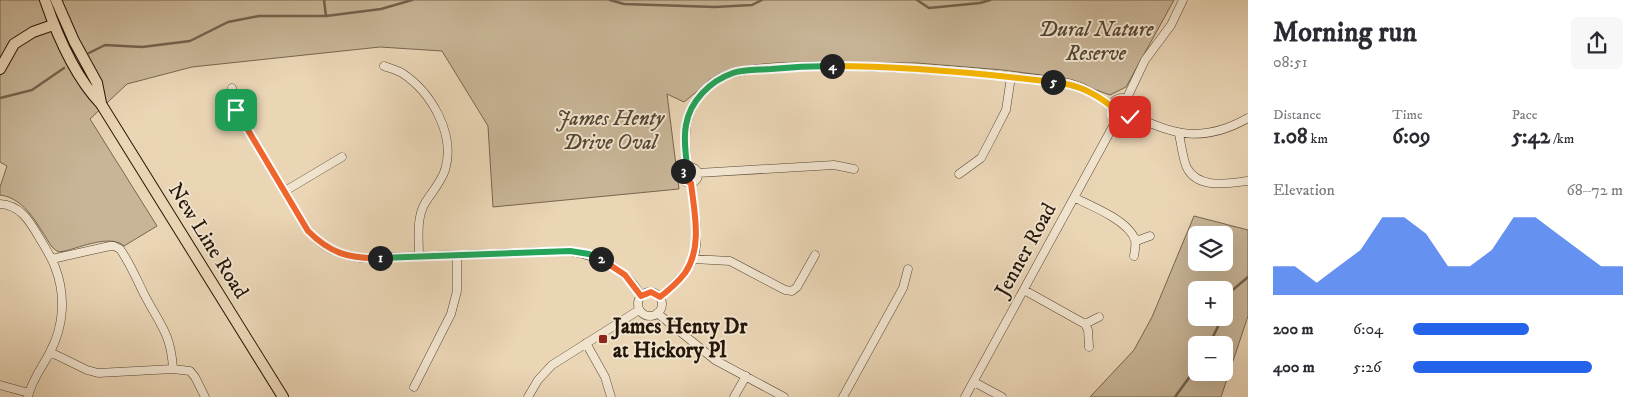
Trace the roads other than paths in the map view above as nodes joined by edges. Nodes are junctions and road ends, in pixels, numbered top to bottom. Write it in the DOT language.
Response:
graph roads {
  1 [pos="44,0"];
  2 [pos="55,0"];
  3 [pos="1183,0"];
  4 [pos="53,25"];
  5 [pos="384,66"];
  6 [pos="0,69"];
  7 [pos="1011,77"];
  8 [pos="98,88"];
  9 [pos="232,88"];
  10 [pos="1126,100"];
  11 [pos="101,104"];
  12 [pos="1111,106"];
  13 [pos="1131,114"];
  14 [pos="1248,118"];
  15 [pos="1117,119"];
  16 [pos="1180,134"];
  17 [pos="342,157"];
  18 [pos="687,167"];
  19 [pos="854,169"];
  20 [pos="698,173"];
  21 [pos="959,174"];
  22 [pos="1248,181"];
  23 [pos="691,183"];
  24 [pos="285,191"];
  25 [pos="1075,198"];
  26 [pos="0,204"];
  27 [pos="1150,236"];
  28 [pos="1134,238"];
  29 [pos="457,255"];
  30 [pos="814,255"];
  31 [pos="419,256"];
  32 [pos="1134,256"];
  33 [pos="52,259"];
  34 [pos="693,259"];
  35 [pos="908,269"];
  36 [pos="1024,290"];
  37 [pos="641,296"];
  38 [pos="660,297"];
  39 [pos="639,310"];
  40 [pos="657,313"];
  41 [pos="1099,317"];
  42 [pos="1084,324"];
  43 [pos="586,343"];
  44 [pos="1089,347"];
  45 [pos="50,352"];
  46 [pos="173,369"];
  47 [pos="746,376"];
  48 [pos="974,382"];
  49 [pos="0,385"];
  50 [pos="414,387"];
  51 [pos="29,395"];
  52 [pos="205,397"];
  53 [pos="283,397"];
  54 [pos="528,397"];
  55 [pos="611,397"];
  56 [pos="734,397"];
  57 [pos="784,397"];
  58 [pos="843,397"];
  59 [pos="965,397"];
  60 [pos="1002,397"];
  1 -- 4 [label="main road, New Line Road"];
  2 -- 4 [label="main road"];
  2 -- 8 [label="main road, New Line Road"];
  3 -- 10 [label="street"];
  4 -- 6 [label="main road"];
  4 -- 8 [label="main road"];
  4 -- 11 [label="main road, New Line Road"];
  5 -- 31 [label="street"];
  7 -- 12 [label="street"];
  7 -- 18 [label="street"];
  7 -- 21 [label="street"];
  8 -- 11 [label="main road, New Line Road"];
  9 -- 24 [label="street"];
  10 -- 12 [label="street"];
  10 -- 13 [label="street"];
  11 -- 53 [label="main road, New Line Road"];
  12 -- 15 [label="street"];
  13 -- 15 [label="street"];
  13 -- 16 [label="street"];
  14 -- 16 [label="street"];
  15 -- 25 [label="street, Jenner Road"];
  16 -- 22 [label="street"];
  17 -- 24 [label="street"];
  18 -- 20 [label="street"];
  18 -- 23 [label="street"];
  19 -- 20 [label="street"];
  20 -- 23 [label="street"];
  23 -- 34 [label="street"];
  24 -- 31 [label="street"];
  25 -- 28 [label="street"];
  25 -- 36 [label="street, Jenner Road"];
  26 -- 33 [label="street"];
  27 -- 28 [label="street"];
  28 -- 32 [label="street"];
  29 -- 31 [label="street"];
  29 -- 37 [label="street"];
  29 -- 50 [label="street"];
  30 -- 34 [label="street"];
  33 -- 45 [label="street"];
  33 -- 46 [label="street"];
  34 -- 38 [label="street"];
  35 -- 58 [label="street"];
  36 -- 42 [label="street"];
  36 -- 48 [label="street, Jenner Road"];
  37 -- 38 [label="street"];
  37 -- 39 [label="street"];
  38 -- 40 [label="street"];
  39 -- 40 [label="street"];
  39 -- 43 [label="street"];
  40 -- 47 [label="street"];
  41 -- 42 [label="street"];
  42 -- 44 [label="street"];
  43 -- 54 [label="street"];
  43 -- 55 [label="street"];
  45 -- 46 [label="street"];
  45 -- 51 [label="street"];
  46 -- 52 [label="street"];
  47 -- 56 [label="street"];
  47 -- 57 [label="street"];
  48 -- 59 [label="street, Jenner Road"];
  48 -- 60 [label="street"];
  49 -- 51 [label="street"];
}
